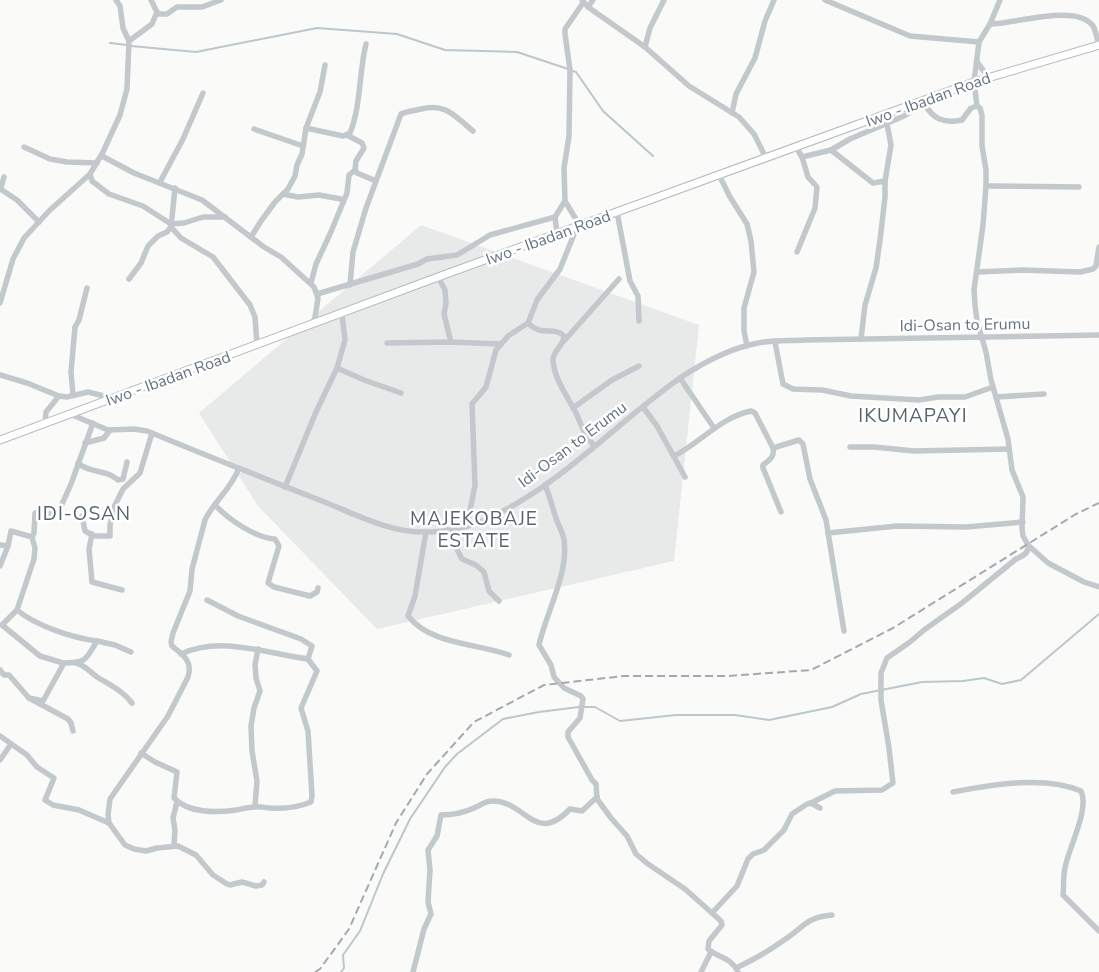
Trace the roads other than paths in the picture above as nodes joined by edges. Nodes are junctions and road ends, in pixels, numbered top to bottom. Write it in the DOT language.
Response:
graph roads {
  1 [pos="116,0"];
  2 [pos="151,0"];
  3 [pos="221,0"];
  4 [pos="593,0"];
  5 [pos="664,0"];
  6 [pos="774,0"];
  7 [pos="825,0"];
  8 [pos="1000,0"];
  9 [pos="584,3"];
  10 [pos="157,12"];
  11 [pos="990,24"];
  12 [pos="129,40"];
  13 [pos="979,42"];
  14 [pos="366,44"];
  15 [pos="1099,45"];
  16 [pos="645,47"];
  17 [pos="977,62"];
  18 [pos="325,65"];
  19 [pos="988,77"];
  20 [pos="974,82"];
  21 [pos="203,93"];
  22 [pos="923,102"];
  23 [pos="977,106"];
  24 [pos="732,113"];
  25 [pos="888,124"];
  26 [pos="306,128"];
  27 [pos="254,129"];
  28 [pos="473,131"];
  29 [pos="348,135"];
  30 [pos="303,146"];
  31 [pos="24,147"];
  32 [pos="796,147"];
  33 [pos="831,150"];
  34 [pos="802,157"];
  35 [pos="100,158"];
  36 [pos="766,158"];
  37 [pos="354,170"];
  38 [pos="90,174"];
  39 [pos="720,175"];
  40 [pos="4,177"];
  41 [pos="84,180"];
  42 [pos="376,181"];
  43 [pos="92,182"];
  44 [pos="160,182"];
  45 [pos="885,182"];
  46 [pos="986,186"];
  47 [pos="1079,187"];
  48 [pos="175,188"];
  49 [pos="283,194"];
  50 [pos="565,201"];
  51 [pos="343,202"];
  52 [pos="617,212"];
  53 [pos="225,217"];
  54 [pos="555,217"];
  55 [pos="39,222"];
  56 [pos="171,226"];
  57 [pos="579,226"];
  58 [pos="557,234"];
  59 [pos="250,237"];
  60 [pos="1099,247"];
  61 [pos="798,252"];
  62 [pos="976,272"];
  63 [pos="438,277"];
  64 [pos="129,279"];
  65 [pos="619,279"];
  66 [pos="311,283"];
  67 [pos="350,285"];
  68 [pos="87,288"];
  69 [pos="317,294"];
  70 [pos="0,303"];
  71 [pos="342,314"];
  72 [pos="639,321"];
  73 [pos="528,323"];
  74 [pos="314,324"];
  75 [pos="1099,335"];
  76 [pos="982,338"];
  77 [pos="861,340"];
  78 [pos="564,341"];
  79 [pos="451,342"];
  80 [pos="775,342"];
  81 [pos="388,343"];
  82 [pos="500,344"];
  83 [pos="257,345"];
  84 [pos="747,346"];
  85 [pos="638,366"];
  86 [pos="337,368"];
  87 [pos="0,375"];
  88 [pos="680,378"];
  89 [pos="994,387"];
  90 [pos="401,393"];
  91 [pos="1044,394"];
  92 [pos="73,395"];
  93 [pos="59,396"];
  94 [pos="996,397"];
  95 [pos="112,398"];
  96 [pos="643,407"];
  97 [pos="573,408"];
  98 [pos="70,414"];
  99 [pos="45,423"];
  100 [pos="93,423"];
  101 [pos="714,428"];
  102 [pos="110,430"];
  103 [pos="152,433"];
  104 [pos="0,440"];
  105 [pos="85,443"];
  106 [pos="594,446"];
  107 [pos="773,448"];
  108 [pos="850,448"];
  109 [pos="1010,449"];
  110 [pos="674,456"];
  111 [pos="127,462"];
  112 [pos="78,463"];
  113 [pos="238,468"];
  114 [pos="685,477"];
  115 [pos="545,485"];
  116 [pos="285,487"];
  117 [pos="215,505"];
  118 [pos="781,512"];
  119 [pos="82,516"];
  120 [pos="1023,522"];
  121 [pos="467,526"];
  122 [pos="447,530"];
  123 [pos="426,532"];
  124 [pos="828,533"];
  125 [pos="92,534"];
  126 [pos="32,537"];
  127 [pos="0,545"];
  128 [pos="1028,545"];
  129 [pos="8,546"];
  130 [pos="0,566"];
  131 [pos="1099,587"];
  132 [pos="318,588"];
  133 [pos="122,590"];
  134 [pos="207,600"];
  135 [pos="499,601"];
  136 [pos="17,610"];
  137 [pos="844,631"];
  138 [pos="97,641"];
  139 [pos="258,649"];
  140 [pos="131,652"];
  141 [pos="181,654"];
  142 [pos="509,655"];
  143 [pos="308,659"];
  144 [pos="64,663"];
  145 [pos="76,664"];
  146 [pos="0,670"];
  147 [pos="29,698"];
  148 [pos="132,704"];
  149 [pos="73,731"];
  150 [pos="0,736"];
  151 [pos="11,744"];
  152 [pos="141,753"];
  153 [pos="0,760"];
  154 [pos="953,792"];
  155 [pos="597,797"];
  156 [pos="177,802"];
  157 [pos="811,804"];
  158 [pos="255,806"];
  159 [pos="820,808"];
  160 [pos="106,822"];
  161 [pos="174,845"];
  162 [pos="264,882"];
  163 [pos="712,913"];
  164 [pos="832,915"];
  165 [pos="1099,931"];
  166 [pos="711,952"];
  167 [pos="737,970"];
  168 [pos="413,972"];
  169 [pos="700,972"];
  1 -- 12 [label="street"];
  2 -- 10 [label="street"];
  3 -- 10 [label="street"];
  4 -- 9 [label="street"];
  5 -- 16 [label="street"];
  6 -- 24 [label="street"];
  7 -- 13 [label="street"];
  8 -- 11 [label="street"];
  9 -- 16 [label="street"];
  9 -- 50 [label="street"];
  10 -- 12 [label="street"];
  11 -- 13 [label="street"];
  11 -- 15 [label="street"];
  12 -- 35 [label="street"];
  13 -- 17 [label="street"];
  14 -- 29 [label="street"];
  15 -- 19 [label="main road, Iwo - Ibadan Road"];
  16 -- 24 [label="street"];
  17 -- 19 [label="street"];
  17 -- 20 [label="street"];
  18 -- 26 [label="street"];
  19 -- 20 [label="main road, Iwo - Ibadan Road"];
  20 -- 22 [label="main road, Iwo - Ibadan Road"];
  20 -- 23 [label="street"];
  21 -- 44 [label="street"];
  22 -- 23 [label="street"];
  22 -- 25 [label="street"];
  22 -- 32 [label="main road, Iwo - Ibadan Road"];
  23 -- 46 [label="street"];
  24 -- 36 [label="street"];
  25 -- 33 [label="street"];
  25 -- 45 [label="street"];
  26 -- 29 [label="street"];
  26 -- 30 [label="street"];
  27 -- 30 [label="street"];
  28 -- 42 [label="street"];
  29 -- 37 [label="street"];
  30 -- 49 [label="street"];
  31 -- 35 [label="street"];
  32 -- 34 [label="street"];
  32 -- 36 [label="main road, Iwo - Ibadan Road"];
  33 -- 34 [label="street"];
  33 -- 45 [label="street"];
  34 -- 61 [label="street"];
  35 -- 38 [label="street"];
  35 -- 44 [label="street"];
  36 -- 39 [label="main road, Iwo - Ibadan Road"];
  37 -- 42 [label="street"];
  37 -- 51 [label="street"];
  38 -- 41 [label="street"];
  38 -- 43 [label="street"];
  39 -- 52 [label="main road, Iwo - Ibadan Road"];
  39 -- 84 [label="street"];
  40 -- 55 [label="street"];
  41 -- 43 [label="street"];
  41 -- 55 [label="street"];
  42 -- 67 [label="street"];
  43 -- 56 [label="street"];
  44 -- 48 [label="street"];
  45 -- 77 [label="street"];
  46 -- 47 [label="street"];
  46 -- 62 [label="street"];
  48 -- 53 [label="street"];
  48 -- 56 [label="street"];
  49 -- 51 [label="street"];
  49 -- 59 [label="street"];
  50 -- 54 [label="street"];
  50 -- 57 [label="street"];
  51 -- 66 [label="street"];
  52 -- 57 [label="main road, Iwo - Ibadan Road"];
  52 -- 72 [label="street"];
  53 -- 56 [label="street"];
  53 -- 59 [label="street"];
  54 -- 58 [label="street"];
  54 -- 67 [label="street"];
  55 -- 70 [label="street"];
  56 -- 64 [label="street"];
  56 -- 83 [label="street"];
  57 -- 58 [label="main road, Iwo - Ibadan Road"];
  57 -- 73 [label="street"];
  58 -- 63 [label="main road, Iwo - Ibadan Road"];
  59 -- 66 [label="street"];
  60 -- 62 [label="street"];
  62 -- 76 [label="street"];
  63 -- 71 [label="main road, Iwo - Ibadan Road"];
  63 -- 79 [label="street"];
  65 -- 78 [label="street"];
  66 -- 69 [label="street"];
  67 -- 69 [label="street"];
  68 -- 92 [label="street"];
  69 -- 74 [label="street"];
  71 -- 74 [label="main road, Iwo - Ibadan Road"];
  71 -- 86 [label="street"];
  73 -- 78 [label="street"];
  73 -- 82 [label="street"];
  74 -- 83 [label="main road, Iwo - Ibadan Road"];
  75 -- 76 [label="street, Idi-Osan to Erumu"];
  76 -- 77 [label="street, Idi-Osan to Erumu"];
  76 -- 89 [label="street"];
  77 -- 80 [label="street, Idi-Osan to Erumu"];
  78 -- 97 [label="street"];
  79 -- 81 [label="street"];
  79 -- 82 [label="street"];
  80 -- 84 [label="street, Idi-Osan to Erumu"];
  80 -- 89 [label="street"];
  82 -- 121 [label="street"];
  83 -- 95 [label="main road, Iwo - Ibadan Road"];
  84 -- 88 [label="street, Idi-Osan to Erumu"];
  85 -- 97 [label="street"];
  86 -- 90 [label="street"];
  86 -- 116 [label="street"];
  87 -- 93 [label="street"];
  88 -- 96 [label="street, Idi-Osan to Erumu"];
  88 -- 101 [label="street"];
  89 -- 94 [label="street"];
  91 -- 94 [label="street"];
  92 -- 93 [label="street"];
  92 -- 95 [label="street"];
  93 -- 99 [label="street"];
  94 -- 109 [label="street"];
  95 -- 98 [label="main road, Iwo - Ibadan Road"];
  96 -- 106 [label="street, Idi-Osan to Erumu"];
  96 -- 110 [label="street"];
  97 -- 106 [label="street"];
  98 -- 99 [label="main road, Iwo - Ibadan Road"];
  98 -- 100 [label="street, Idi-Osan to Erumu"];
  99 -- 104 [label="main road, Iwo - Ibadan Road"];
  100 -- 102 [label="street, Idi-Osan to Erumu"];
  100 -- 105 [label="street"];
  101 -- 107 [label="street"];
  101 -- 110 [label="street"];
  102 -- 103 [label="street, Idi-Osan to Erumu"];
  102 -- 105 [label="street"];
  103 -- 113 [label="street, Idi-Osan to Erumu"];
  103 -- 125 [label="street"];
  105 -- 112 [label="street"];
  106 -- 115 [label="street, Idi-Osan to Erumu"];
  107 -- 118 [label="street"];
  107 -- 124 [label="street"];
  108 -- 109 [label="street"];
  109 -- 120 [label="street"];
  110 -- 114 [label="street"];
  111 -- 112 [label="street"];
  112 -- 126 [label="street"];
  113 -- 116 [label="street, Idi-Osan to Erumu"];
  113 -- 117 [label="street"];
  115 -- 121 [label="street, Idi-Osan to Erumu"];
  115 -- 155 [label="street"];
  116 -- 123 [label="street, Idi-Osan to Erumu"];
  117 -- 132 [label="street"];
  117 -- 141 [label="street"];
  119 -- 125 [label="street"];
  120 -- 124 [label="street"];
  120 -- 128 [label="street"];
  121 -- 122 [label="street, Idi-Osan to Erumu"];
  122 -- 123 [label="street, Idi-Osan to Erumu"];
  122 -- 135 [label="street"];
  123 -- 142 [label="street"];
  124 -- 137 [label="street"];
  125 -- 133 [label="street"];
  126 -- 129 [label="street"];
  126 -- 136 [label="street"];
  127 -- 129 [label="street"];
  128 -- 131 [label="street"];
  128 -- 157 [label="street"];
  129 -- 130 [label="street"];
  134 -- 143 [label="street"];
  136 -- 138 [label="street"];
  136 -- 144 [label="street"];
  138 -- 140 [label="street"];
  138 -- 145 [label="street"];
  139 -- 141 [label="street"];
  139 -- 143 [label="street"];
  139 -- 158 [label="street"];
  141 -- 152 [label="street"];
  143 -- 158 [label="street"];
  144 -- 145 [label="street"];
  144 -- 147 [label="street"];
  145 -- 148 [label="street"];
  146 -- 147 [label="street"];
  147 -- 149 [label="street"];
  150 -- 151 [label="street"];
  151 -- 153 [label="street"];
  151 -- 160 [label="street"];
  152 -- 156 [label="street"];
  152 -- 160 [label="street"];
  154 -- 165 [label="street"];
  155 -- 163 [label="street"];
  155 -- 168 [label="street"];
  156 -- 158 [label="street"];
  156 -- 161 [label="street"];
  157 -- 159 [label="street"];
  157 -- 163 [label="street"];
  160 -- 161 [label="street"];
  161 -- 162 [label="street"];
  163 -- 166 [label="street"];
  164 -- 167 [label="street"];
  166 -- 167 [label="street"];
  166 -- 169 [label="street"];
}
